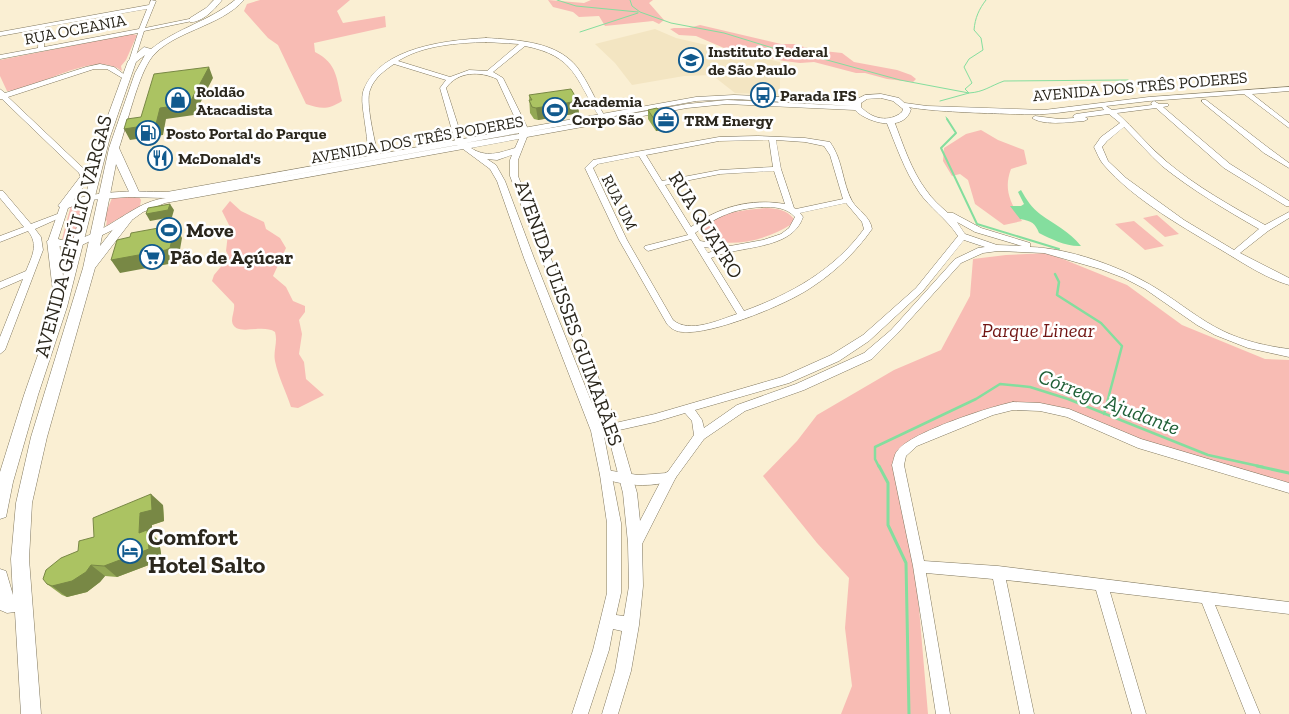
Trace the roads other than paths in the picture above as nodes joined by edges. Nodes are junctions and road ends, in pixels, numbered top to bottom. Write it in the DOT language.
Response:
graph roads {
  1 [pos="217,1"];
  2 [pos="153,3"];
  3 [pos="237,3"];
  4 [pos="194,20"];
  5 [pos="146,21"];
  6 [pos="42,26"];
  7 [pos="155,28"];
  8 [pos="176,29"];
  9 [pos="141,31"];
  10 [pos="0,34"];
  11 [pos="524,43"];
  12 [pos="41,50"];
  13 [pos="149,54"];
  14 [pos="0,57"];
  15 [pos="132,61"];
  16 [pos="394,62"];
  17 [pos="488,73"];
  18 [pos="126,78"];
  19 [pos="450,79"];
  20 [pos="1289,89"];
  21 [pos="1244,91"];
  22 [pos="1,95"];
  23 [pos="1289,95"];
  24 [pos="1252,97"];
  25 [pos="1149,99"];
  26 [pos="1204,101"];
  27 [pos="857,105"];
  28 [pos="1100,105"];
  29 [pos="1157,106"];
  30 [pos="905,109"];
  31 [pos="1085,110"];
  32 [pos="1110,111"];
  33 [pos="1096,114"];
  34 [pos="1037,115"];
  35 [pos="601,116"];
  36 [pos="890,120"];
  37 [pos="1124,124"];
  38 [pos="1289,126"];
  39 [pos="523,132"];
  40 [pos="1112,134"];
  41 [pos="1136,136"];
  42 [pos="772,139"];
  43 [pos="461,143"];
  44 [pos="114,148"];
  45 [pos="518,150"];
  46 [pos="641,153"];
  47 [pos="100,156"];
  48 [pos="374,156"];
  49 [pos="475,156"];
  50 [pos="1289,166"];
  51 [pos="776,169"];
  52 [pos="84,176"];
  53 [pos="660,184"];
  54 [pos="0,194"];
  55 [pos="137,194"];
  56 [pos="97,197"];
  57 [pos="786,198"];
  58 [pos="848,200"];
  59 [pos="1289,204"];
  60 [pos="777,205"];
  61 [pos="793,209"];
  62 [pos="941,209"];
  63 [pos="140,210"];
  64 [pos="62,211"];
  65 [pos="1289,214"];
  66 [pos="126,220"];
  67 [pos="682,220"];
  68 [pos="707,220"];
  69 [pos="29,227"];
  70 [pos="1265,229"];
  71 [pos="96,235"];
  72 [pos="962,236"];
  73 [pos="694,237"];
  74 [pos="0,239"];
  75 [pos="1006,239"];
  76 [pos="53,241"];
  77 [pos="79,244"];
  78 [pos="648,248"];
  79 [pos="732,248"];
  80 [pos="997,248"];
  81 [pos="1047,250"];
  82 [pos="1234,254"];
  83 [pos="706,257"];
  84 [pos="89,268"];
  85 [pos="29,273"];
  86 [pos="1289,282"];
  87 [pos="0,286"];
  88 [pos="61,307"];
  89 [pos="742,315"];
  90 [pos="4,328"];
  91 [pos="0,350"];
  92 [pos="1289,353"];
  93 [pos="687,408"];
  94 [pos="612,427"];
  95 [pos="597,431"];
  96 [pos="700,436"];
  97 [pos="606,475"];
  98 [pos="670,477"];
  99 [pos="628,481"];
  100 [pos="1289,488"];
  101 [pos="1,501"];
  102 [pos="636,543"];
  103 [pos="20,559"];
  104 [pos="919,566"];
  105 [pos="998,572"];
  106 [pos="0,577"];
  107 [pos="1101,584"];
  108 [pos="1206,598"];
  109 [pos="21,600"];
  110 [pos="1289,608"];
  111 [pos="608,621"];
  112 [pos="631,625"];
  113 [pos="31,714"];
  114 [pos="580,714"];
  115 [pos="610,714"];
  116 [pos="943,714"];
  117 [pos="1027,714"];
  118 [pos="1139,714"];
  119 [pos="1253,714"];
  1 -- 3 [label="main road"];
  1 -- 4 [label="main road"];
  2 -- 5 [label="street, AVENIDA GETÚLIO VARGAS"];
  2 -- 6 [label="street"];
  3 -- 13 [label="main road, AVENIDA GETÚLIO VARGAS"];
  4 -- 7 [label="street, RUA OCEANIA"];
  4 -- 8 [label="main road"];
  5 -- 7 [label="street"];
  5 -- 9 [label="street, AVENIDA GETÚLIO VARGAS"];
  6 -- 10 [label="street"];
  6 -- 12 [label="street"];
  7 -- 8 [label="street, RUA OCEANIA"];
  7 -- 9 [label="street, RUA OCEANIA"];
  8 -- 13 [label="main road"];
  8 -- 15 [label="main road"];
  9 -- 12 [label="street, RUA OCEANIA"];
  9 -- 15 [label="street, AVENIDA GETÚLIO VARGAS"];
  11 -- 16 [label="street"];
  11 -- 17 [label="street"];
  11 -- 35 [label="street"];
  12 -- 14 [label="street, RUA OCEANIA"];
  13 -- 44 [label="main road, AVENIDA GETÚLIO VARGAS"];
  15 -- 18 [label="main road, AVENIDA GETÚLIO VARGAS"];
  16 -- 19 [label="street"];
  16 -- 48 [label="street"];
  17 -- 19 [label="street"];
  17 -- 39 [label="street"];
  18 -- 22 [label="street"];
  18 -- 47 [label="main road, AVENIDA GETÚLIO VARGAS"];
  19 -- 43 [label="street"];
  20 -- 21 [label="street, AVENIDA DOS TRÊS PODERES"];
  21 -- 24 [label="street"];
  21 -- 25 [label="street, AVENIDA DOS TRÊS PODERES"];
  22 -- 52 [label="street"];
  23 -- 24 [label="street, AVENIDA DOS TRÊS PODERES"];
  24 -- 26 [label="street, AVENIDA DOS TRÊS PODERES"];
  24 -- 38 [label="street"];
  25 -- 28 [label="street, AVENIDA DOS TRÊS PODERES"];
  25 -- 29 [label="street"];
  26 -- 29 [label="street, AVENIDA DOS TRÊS PODERES"];
  26 -- 50 [label="street"];
  27 -- 30 [label="street"];
  27 -- 35 [label="street, AVENIDA DOS TRÊS PODERES"];
  27 -- 36 [label="street"];
  27 -- 39 [label="street, AVENIDA DOS TRÊS PODERES"];
  28 -- 31 [label="street, AVENIDA DOS TRÊS PODERES"];
  28 -- 32 [label="street"];
  29 -- 32 [label="street, AVENIDA DOS TRÊS PODERES"];
  29 -- 59 [label="street"];
  30 -- 34 [label="street, AVENIDA DOS TRÊS PODERES"];
  30 -- 36 [label="street"];
  31 -- 33 [label="street, AVENIDA DOS TRÊS PODERES"];
  31 -- 34 [label="street, AVENIDA DOS TRÊS PODERES"];
  31 -- 34 [label="street"];
  32 -- 33 [label="street, AVENIDA DOS TRÊS PODERES"];
  32 -- 37 [label="street"];
  33 -- 34 [label="street"];
  35 -- 39 [label="street, AVENIDA DOS TRÊS PODERES"];
  36 -- 62 [label="street"];
  37 -- 40 [label="street"];
  37 -- 41 [label="street"];
  39 -- 43 [label="street, AVENIDA DOS TRÊS PODERES"];
  39 -- 45 [label="street, AVENIDA ULISSES GUIMARÃES"];
  40 -- 41 [label="street"];
  40 -- 82 [label="street"];
  41 -- 70 [label="street"];
  42 -- 46 [label="street, RUA UM"];
  42 -- 51 [label="street"];
  42 -- 58 [label="street, RUA UM"];
  43 -- 48 [label="street, AVENIDA DOS TRÊS PODERES"];
  43 -- 49 [label="street, AVENIDA ULISSES GUIMARÃES"];
  43 -- 63 [label="street, AVENIDA DOS TRÊS PODERES"];
  44 -- 55 [label="main road"];
  44 -- 56 [label="main road, AVENIDA GETÚLIO VARGAS"];
  45 -- 49 [label="street"];
  45 -- 94 [label="street, AVENIDA ULISSES GUIMARÃES"];
  46 -- 53 [label="street, RUA QUATRO"];
  46 -- 89 [label="street, RUA UM"];
  47 -- 52 [label="main road"];
  47 -- 56 [label="main road, AVENIDA GETÚLIO VARGAS"];
  48 -- 55 [label="street, AVENIDA DOS TRÊS PODERES"];
  49 -- 95 [label="street, AVENIDA ULISSES GUIMARÃES"];
  51 -- 53 [label="street"];
  51 -- 57 [label="street"];
  52 -- 64 [label="main road"];
  53 -- 67 [label="street, RUA QUATRO"];
  54 -- 69 [label="street"];
  55 -- 56 [label="street, AVENIDA DOS TRÊS PODERES"];
  55 -- 63 [label="street"];
  56 -- 64 [label="street, AVENIDA DOS TRÊS PODERES"];
  56 -- 71 [label="main road, AVENIDA GETÚLIO VARGAS"];
  56 -- 77 [label="main road, AVENIDA GETÚLIO VARGAS"];
  57 -- 60 [label="street"];
  57 -- 61 [label="street"];
  58 -- 61 [label="street"];
  58 -- 89 [label="street"];
  60 -- 61 [label="street"];
  60 -- 68 [label="street"];
  61 -- 79 [label="street"];
  62 -- 72 [label="street"];
  62 -- 75 [label="street"];
  63 -- 66 [label="street, AVENIDA DOS TRÊS PODERES"];
  64 -- 69 [label="street"];
  64 -- 76 [label="street, AVENIDA GETÚLIO VARGAS"];
  65 -- 70 [label="street"];
  66 -- 71 [label="street, AVENIDA DOS TRÊS PODERES"];
  66 -- 84 [label="main road"];
  67 -- 68 [label="street"];
  67 -- 73 [label="street, RUA QUATRO"];
  68 -- 73 [label="street"];
  69 -- 74 [label="street"];
  69 -- 85 [label="street"];
  70 -- 82 [label="street"];
  71 -- 77 [label="street, AVENIDA DOS TRÊS PODERES"];
  71 -- 84 [label="main road, AVENIDA GETÚLIO VARGAS"];
  72 -- 80 [label="street"];
  72 -- 93 [label="street"];
  73 -- 78 [label="street"];
  73 -- 79 [label="street"];
  73 -- 83 [label="street, RUA QUATRO"];
  75 -- 80 [label="street"];
  75 -- 81 [label="street"];
  76 -- 77 [label="street"];
  76 -- 88 [label="main road"];
  77 -- 88 [label="main road, AVENIDA GETÚLIO VARGAS"];
  79 -- 83 [label="street"];
  80 -- 81 [label="street"];
  80 -- 96 [label="street"];
  81 -- 92 [label="street"];
  82 -- 86 [label="street"];
  83 -- 89 [label="street, RUA QUATRO"];
  84 -- 103 [label="main road, AVENIDA GETÚLIO VARGAS"];
  85 -- 87 [label="street"];
  85 -- 90 [label="street"];
  88 -- 101 [label="main road, AVENIDA GETÚLIO VARGAS"];
  90 -- 91 [label="street"];
  93 -- 94 [label="street"];
  93 -- 96 [label="street"];
  94 -- 95 [label="street"];
  94 -- 99 [label="street, AVENIDA ULISSES GUIMARÃES"];
  95 -- 97 [label="street, AVENIDA ULISSES GUIMARÃES"];
  96 -- 98 [label="street"];
  97 -- 99 [label="street"];
  97 -- 111 [label="street, AVENIDA ULISSES GUIMARÃES"];
  98 -- 99 [label="street"];
  98 -- 102 [label="street"];
  99 -- 102 [label="street, AVENIDA ULISSES GUIMARÃES"];
  100 -- 104 [label="street"];
  101 -- 103 [label="main road"];
  102 -- 112 [label="street, AVENIDA ULISSES GUIMARÃES"];
  103 -- 109 [label="main road, AVENIDA GETÚLIO VARGAS"];
  104 -- 105 [label="street"];
  104 -- 116 [label="street"];
  105 -- 107 [label="street"];
  105 -- 117 [label="street"];
  106 -- 109 [label="main road"];
  107 -- 108 [label="street"];
  107 -- 118 [label="street"];
  108 -- 110 [label="street"];
  108 -- 119 [label="street"];
  109 -- 113 [label="main road, AVENIDA GETÚLIO VARGAS"];
  111 -- 112 [label="street"];
  111 -- 114 [label="street, AVENIDA ULISSES GUIMARÃES"];
  112 -- 115 [label="street, AVENIDA ULISSES GUIMARÃES"];
}
